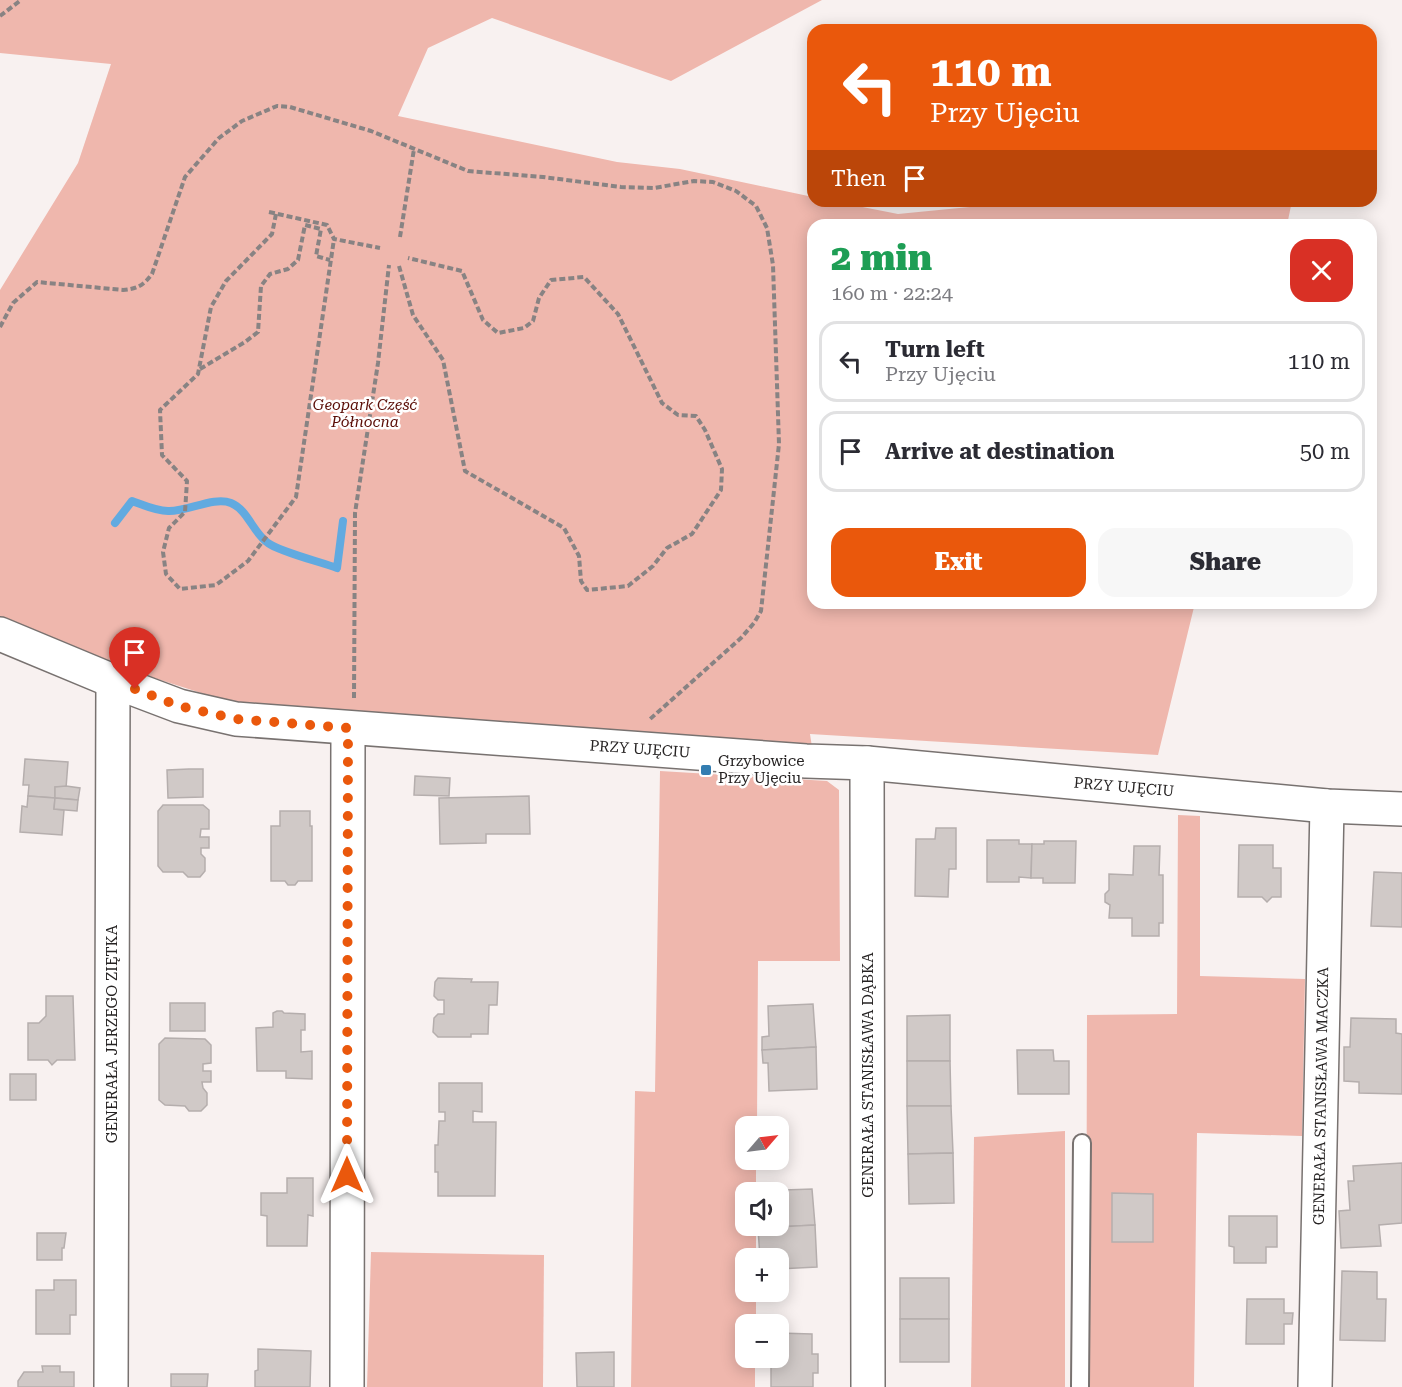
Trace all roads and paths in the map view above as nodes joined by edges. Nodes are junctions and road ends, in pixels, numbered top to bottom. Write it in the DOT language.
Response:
graph roads {
  1 [pos="21,0"];
  2 [pos="0,16"];
  3 [pos="414,149"];
  4 [pos="269,212"];
  5 [pos="276,214"];
  6 [pos="400,237"];
  7 [pos="334,238"];
  8 [pos="380,249"];
  9 [pos="331,258"];
  10 [pos="408,258"];
  11 [pos="389,266"];
  12 [pos="399,266"];
  13 [pos="0,327"];
  14 [pos="199,369"];
  15 [pos="0,634"];
  16 [pos="113,681"];
  17 [pos="648,722"];
  18 [pos="348,728"];
  19 [pos="867,763"];
  20 [pos="1327,806"];
  21 [pos="1402,809"];
  22 [pos="1082,1143"];
  23 [pos="111,1387"];
  24 [pos="347,1387"];
  25 [pos="868,1387"];
  26 [pos="1080,1387"];
  27 [pos="1315,1387"];
  1 -- 2 [label="path"];
  3 -- 6 [label="path"];
  3 -- 13 [label="path"];
  3 -- 17 [label="path"];
  4 -- 5 [label="path"];
  5 -- 7 [label="path"];
  5 -- 14 [label="path"];
  7 -- 8 [label="path"];
  7 -- 9 [label="path"];
  9 -- 14 [label="path"];
  9 -- 14 [label="path"];
  10 -- 12 [label="path"];
  11 -- 18 [label="path"];
  15 -- 16 [label="street, PRZY UJĘCIU"];
  16 -- 18 [label="street, PRZY UJĘCIU"];
  16 -- 23 [label="street, GENERAŁA JERZEGO ZIĘTKA"];
  18 -- 19 [label="street, PRZY UJĘCIU"];
  18 -- 24 [label="street"];
  19 -- 20 [label="street, PRZY UJĘCIU"];
  19 -- 25 [label="street, GENERAŁA STANISŁAWA DĄBKA"];
  20 -- 21 [label="street, PRZY UJĘCIU"];
  20 -- 27 [label="street, GENERAŁA STANISŁAWA MACZKA"];
  22 -- 26 [label="lane"];
}
